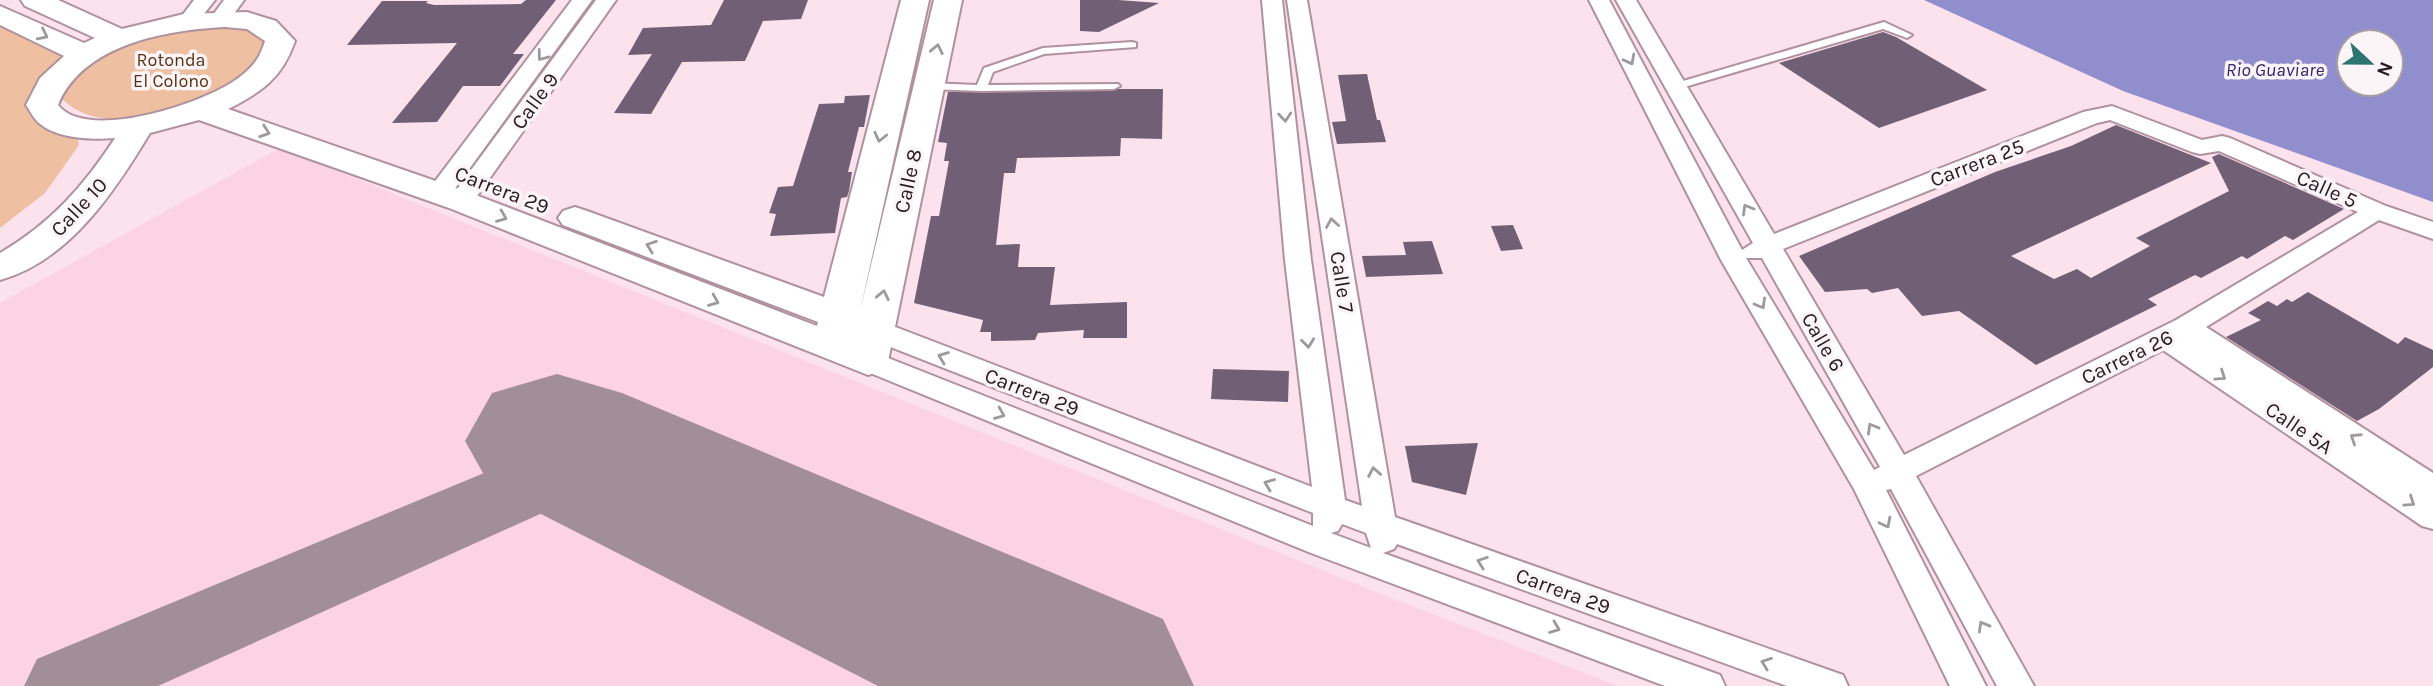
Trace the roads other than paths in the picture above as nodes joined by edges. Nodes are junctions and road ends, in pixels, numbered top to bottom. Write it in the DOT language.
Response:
graph roads {
  1 [pos="35,0"];
  2 [pos="582,0"];
  3 [pos="606,0"];
  4 [pos="915,0"];
  5 [pos="948,0"];
  6 [pos="1272,0"];
  7 [pos="1297,0"];
  8 [pos="1599,0"];
  9 [pos="1626,0"];
  10 [pos="212,10"];
  11 [pos="0,14"];
  12 [pos="590,25"];
  13 [pos="564,27"];
  14 [pos="1907,35"];
  15 [pos="121,39"];
  16 [pos="1132,45"];
  17 [pos="85,55"];
  18 [pos="1281,79"];
  19 [pos="1309,79"];
  20 [pos="929,86"];
  21 [pos="1114,86"];
  22 [pos="1677,86"];
  23 [pos="891,88"];
  24 [pos="981,88"];
  25 [pos="236,93"];
  26 [pos="200,110"];
  27 [pos="138,126"];
  28 [pos="103,129"];
  29 [pos="2222,144"];
  30 [pos="458,187"];
  31 [pos="2377,211"];
  32 [pos="2433,231"];
  33 [pos="23,241"];
  34 [pos="1768,245"];
  35 [pos="1298,260"];
  36 [pos="1734,260"];
  37 [pos="1338,261"];
  38 [pos="0,268"];
  39 [pos="835,331"];
  40 [pos="2175,332"];
  41 [pos="872,346"];
  42 [pos="1898,472"];
  43 [pos="1868,486"];
  44 [pos="2433,489"];
  45 [pos="1330,507"];
  46 [pos="2433,517"];
  47 [pos="1383,526"];
  48 [pos="1323,544"];
  49 [pos="1384,564"];
  50 [pos="1707,686"];
  51 [pos="1830,686"];
  52 [pos="1968,686"];
  53 [pos="2016,686"];
  1 -- 15 [label="main road"];
  2 -- 13 [label="street, Calle 9"];
  3 -- 12 [label="street, Calle 9"];
  4 -- 23 [label="main road, Calle 8"];
  20 -- 5 [label="main road, Calle 8, one-way"];
  6 -- 18 [label="street, Calle 7"];
  7 -- 19 [label="street, Calle 7"];
  8 -- 36 [label="street, Calle 6, one-way"];
  9 -- 22 [label="street, Calle 6"];
  10 -- 15 [label="main road"];
  10 -- 25 [label="main road"];
  11 -- 17 [label="main road, one-way"];
  12 -- 13 [label="street"];
  12 -- 30 [label="street, Calle 9"];
  13 -- 30 [label="street, Calle 9, one-way"];
  14 -- 22 [label="lane"];
  15 -- 17 [label="main road"];
  16 -- 24 [label="lane"];
  17 -- 28 [label="main road"];
  18 -- 19 [label="street"];
  18 -- 35 [label="street, Calle 7, one-way"];
  37 -- 19 [label="street, Calle 7, one-way"];
  20 -- 23 [label="street"];
  20 -- 24 [label="lane"];
  41 -- 20 [label="main road, Calle 8, one-way"];
  21 -- 24 [label="lane"];
  34 -- 22 [label="street, Calle 6, one-way"];
  23 -- 39 [label="main road, Calle 8, one-way"];
  25 -- 26 [label="main road"];
  25 -- 30 [label="main road, Carrera 29"];
  26 -- 27 [label="main road"];
  26 -- 30 [label="main road, Carrera 29, one-way"];
  27 -- 28 [label="main road"];
  27 -- 33 [label="main road, Calle 10"];
  28 -- 33 [label="main road, Calle 10"];
  29 -- 31 [label="street, Calle 5"];
  29 -- 34 [label="street, Carrera 25"];
  30 -- 39 [label="main road, Carrera 29"];
  31 -- 32 [label="street, Calle 5"];
  31 -- 40 [label="street, Carrera 26"];
  33 -- 38 [label="main road, Calle 10"];
  34 -- 36 [label="street, Carrera 25"];
  42 -- 34 [label="street, Calle 6, one-way"];
  35 -- 37 [label="street"];
  35 -- 45 [label="street, Calle 7, one-way"];
  36 -- 43 [label="street, Calle 6, one-way"];
  47 -- 37 [label="street, Calle 7, one-way"];
  39 -- 41 [label="main road, Carrera 29"];
  40 -- 42 [label="street, Carrera 26"];
  44 -- 40 [label="street, Calle 5A, one-way"];
  40 -- 46 [label="street, Calle 5A, one-way"];
  45 -- 41 [label="street, Carrera 29, one-way"];
  41 -- 48 [label="street, Carrera 29, one-way"];
  42 -- 43 [label="street, Carrera 26"];
  53 -- 42 [label="street, Calle 6, one-way"];
  43 -- 52 [label="street, Calle 6, one-way"];
  45 -- 47 [label="street, Carrera 29"];
  45 -- 48 [label="street, Calle 7"];
  47 -- 49 [label="street, Calle 7"];
  51 -- 47 [label="street, Carrera 29, one-way"];
  48 -- 49 [label="street, Carrera 29"];
  49 -- 50 [label="street, Carrera 29, one-way"];
}
